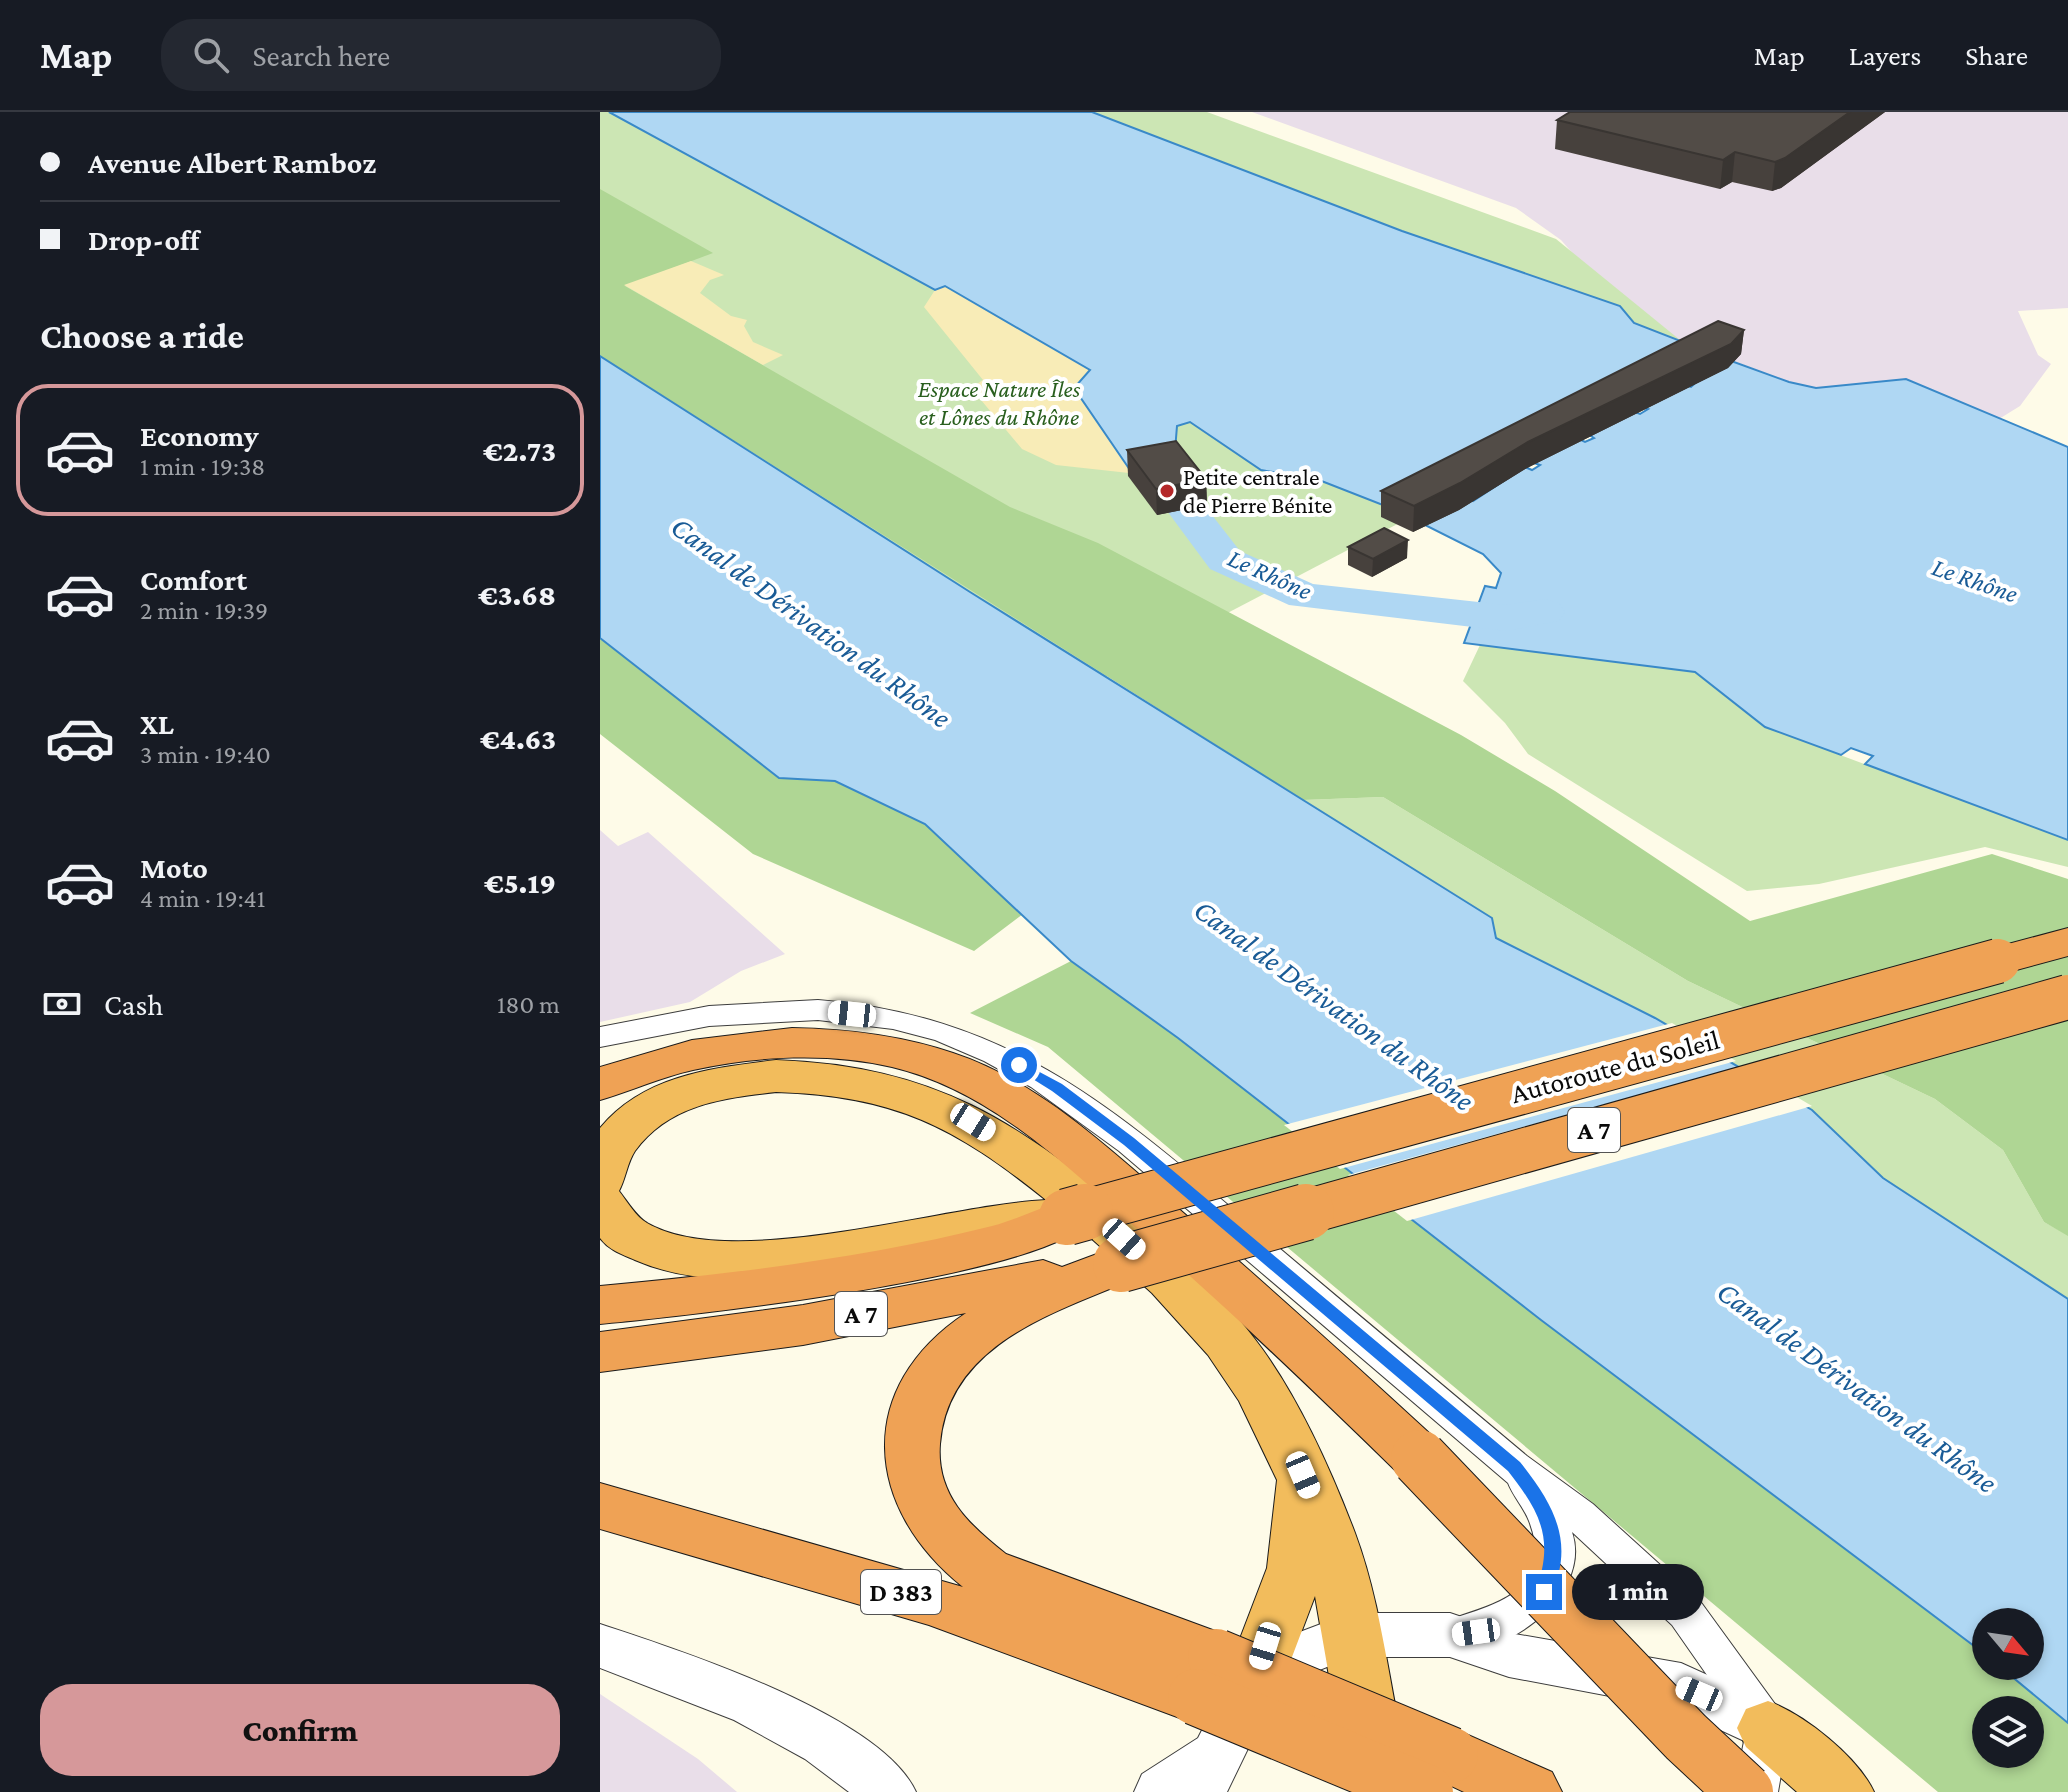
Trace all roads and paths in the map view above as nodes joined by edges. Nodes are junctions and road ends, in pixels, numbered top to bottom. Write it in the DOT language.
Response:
graph roads {
  1 [pos="2068,942"];
  2 [pos="2068,997"];
  3 [pos="600,1037"];
  4 [pos="600,1084"];
  5 [pos="600,1181"];
  6 [pos="600,1202"];
  7 [pos="1067,1217"];
  8 [pos="1121,1264"];
  9 [pos="600,1305"];
  10 [pos="600,1352"];
  11 [pos="1514,1467"];
  12 [pos="1303,1475"];
  13 [pos="600,1506"];
  14 [pos="1350,1635"];
  15 [pos="1450,1635"];
  16 [pos="600,1646"];
  17 [pos="1222,1679"];
  18 [pos="1768,1728"];
  19 [pos="1209,1773"];
  20 [pos="890,1789"];
  21 [pos="1161,1792"];
  22 [pos="1382,1792"];
  23 [pos="1425,1792"];
  24 [pos="1530,1792"];
  25 [pos="1745,1792"];
  26 [pos="1756,1792"];
  27 [pos="1842,1792"];
  1 -- 7 [label="highway, Autoroute du Soleil / A 7, bridge"];
  2 -- 8 [label="highway, Autoroute du Soleil / A 7, bridge"];
  3 -- 11 [label="street"];
  4 -- 25 [label="highway, bridge"];
  5 -- 12 [label="highway"];
  6 -- 7 [label="highway"];
  7 -- 9 [label="highway, Autoroute du Soleil / A 7"];
  8 -- 10 [label="highway, Autoroute du Soleil / A 7"];
  8 -- 17 [label="highway"];
  11 -- 15 [label="street"];
  11 -- 18 [label="street"];
  12 -- 14 [label="highway"];
  12 -- 17 [label="highway"];
  13 -- 17 [label="highway, D 383"];
  14 -- 15 [label="street"];
  14 -- 17 [label="street"];
  14 -- 22 [label="highway"];
  15 -- 18 [label="street"];
  16 -- 20 [label="street"];
  17 -- 19 [label="street"];
  17 -- 23 [label="highway, D 383, bridge"];
  17 -- 24 [label="highway, bridge"];
  18 -- 26 [label="street"];
  18 -- 27 [label="highway"];
  19 -- 21 [label="street"];
}
